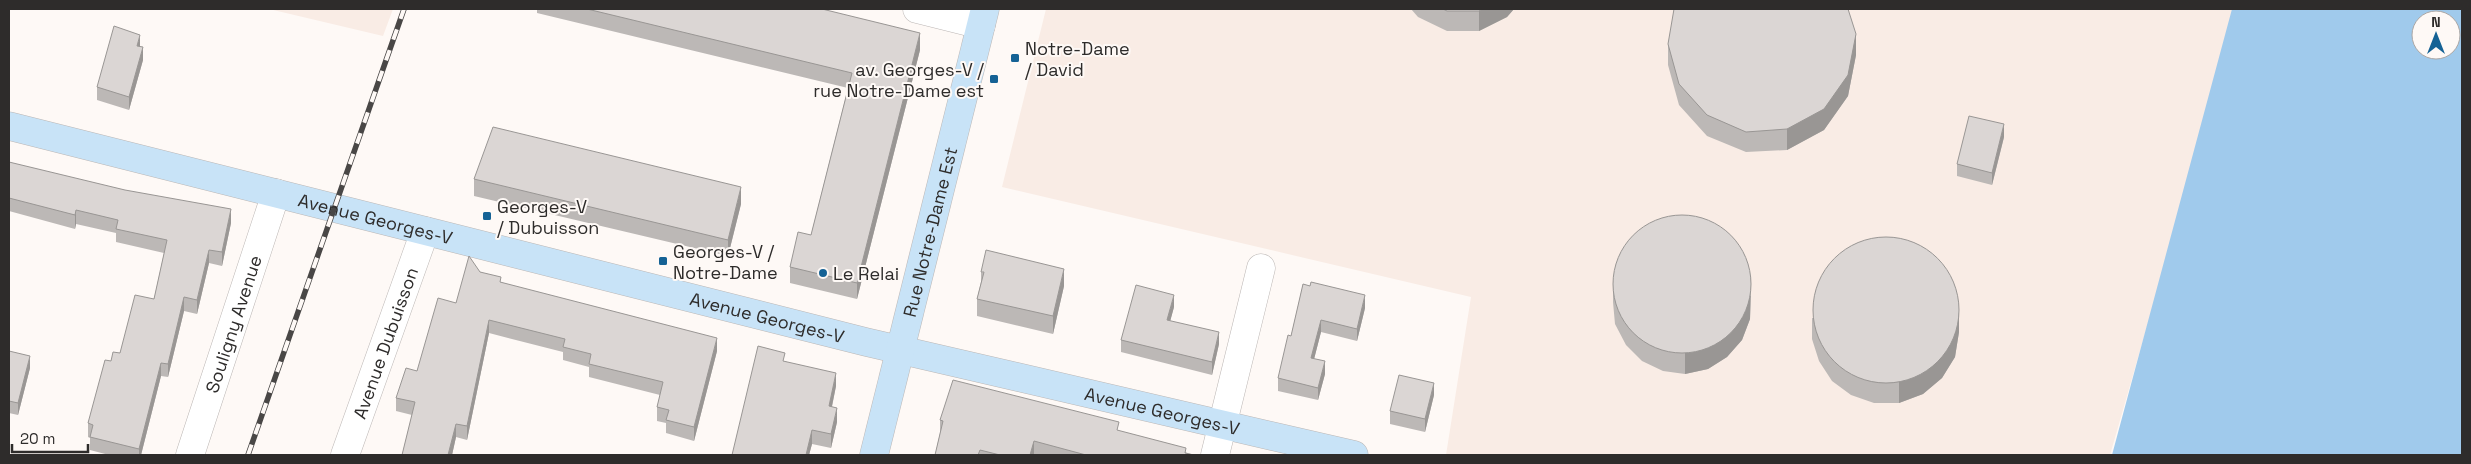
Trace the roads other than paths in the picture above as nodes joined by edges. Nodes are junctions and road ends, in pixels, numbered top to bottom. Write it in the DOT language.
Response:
graph roads {
  1 [pos="918,9"];
  2 [pos="983,17"];
  3 [pos="9,126"];
  4 [pos="276,193"];
  5 [pos="425,231"];
  6 [pos="1261,268"];
  7 [pos="900,350"];
  8 [pos="1221,424"];
  9 [pos="190,455"];
  10 [pos="345,455"];
  11 [pos="874,455"];
  12 [pos="1215,455"];
  13 [pos="1354,455"];
  1 -- 2 [label="street"];
  2 -- 7 [label="street, Rue Notre-Dame Est"];
  3 -- 4 [label="street, Avenue Georges-V"];
  4 -- 5 [label="street, Avenue Georges-V"];
  4 -- 9 [label="street, Souligny Avenue"];
  5 -- 7 [label="street, Avenue Georges-V"];
  5 -- 10 [label="street, Avenue Dubuisson"];
  6 -- 8 [label="street"];
  7 -- 8 [label="street, Avenue Georges-V"];
  7 -- 11 [label="street, Rue Notre-Dame Est"];
  8 -- 12 [label="street"];
  8 -- 13 [label="street, Avenue Georges-V"];
}
